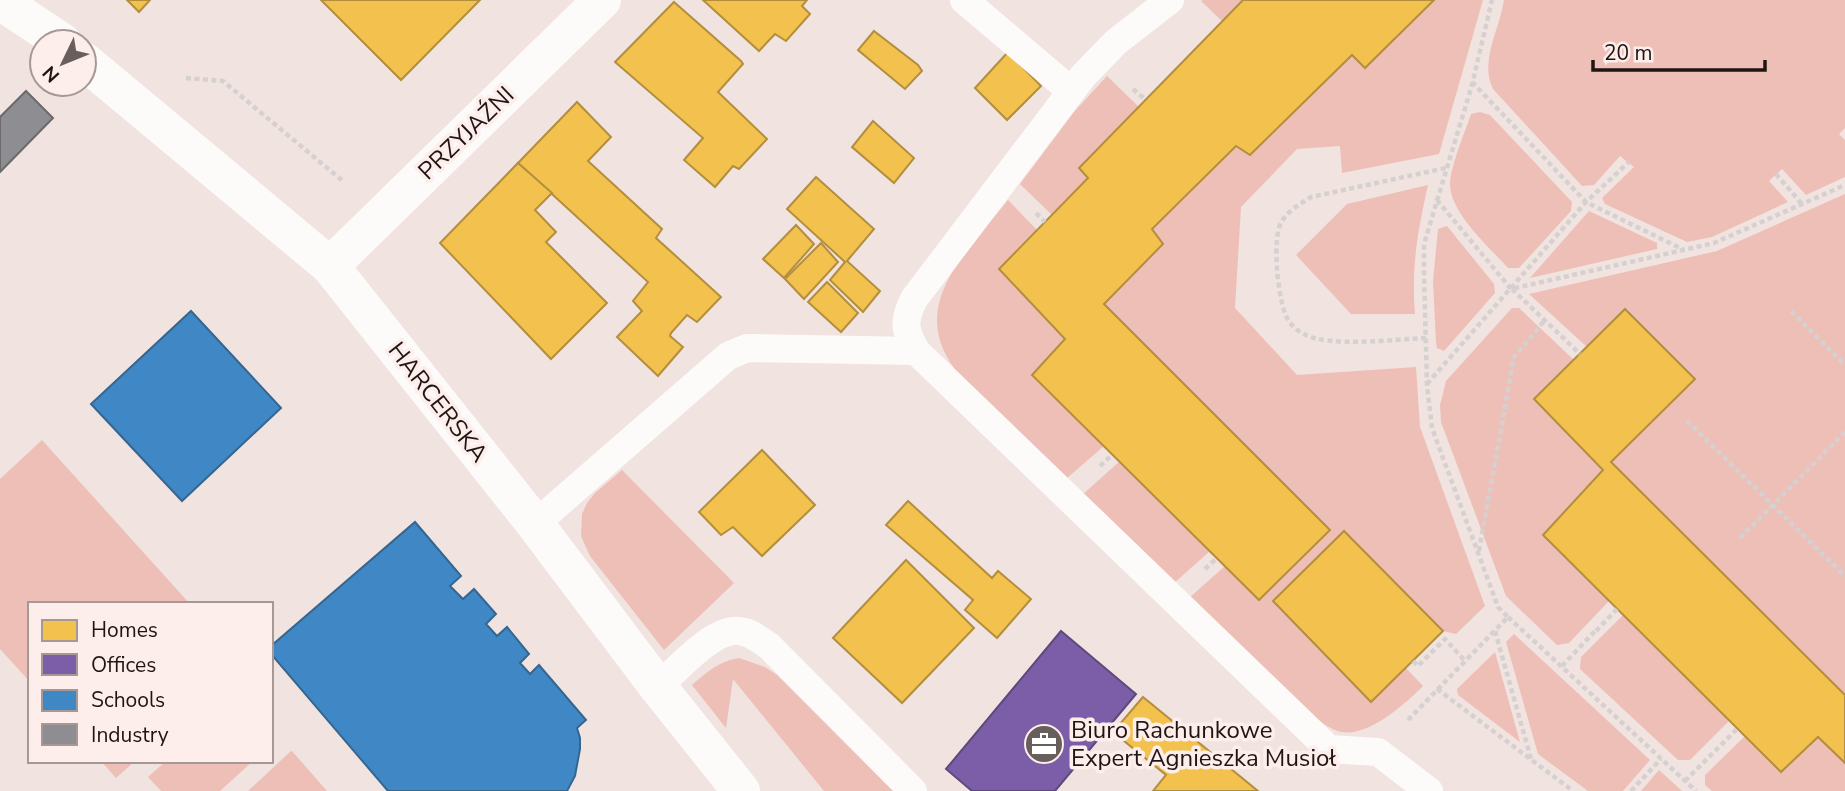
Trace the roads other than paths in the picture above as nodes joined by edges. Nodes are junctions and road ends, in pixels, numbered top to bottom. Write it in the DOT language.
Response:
graph roads {
  1 [pos="602,0"];
  2 [pos="964,0"];
  3 [pos="1170,0"];
  4 [pos="0,1"];
  5 [pos="41,28"];
  6 [pos="98,73"];
  7 [pos="1071,91"];
  8 [pos="330,267"];
  9 [pos="916,351"];
  10 [pos="535,524"];
  11 [pos="658,687"];
  12 [pos="741,791"];
  13 [pos="913,791"];
  14 [pos="1429,791"];
  1 -- 8 [label="street, PRZYJAŹNI"];
  2 -- 7 [label="lane"];
  3 -- 7 [label="lane"];
  4 -- 5 [label="street"];
  6 -- 8 [label="street, HARCERSKA"];
  7 -- 9 [label="lane"];
  8 -- 10 [label="street, HARCERSKA"];
  9 -- 10 [label="lane"];
  9 -- 14 [label="lane"];
  10 -- 11 [label="street, HARCERSKA"];
  11 -- 12 [label="street, HARCERSKA"];
  11 -- 13 [label="lane"];
}
